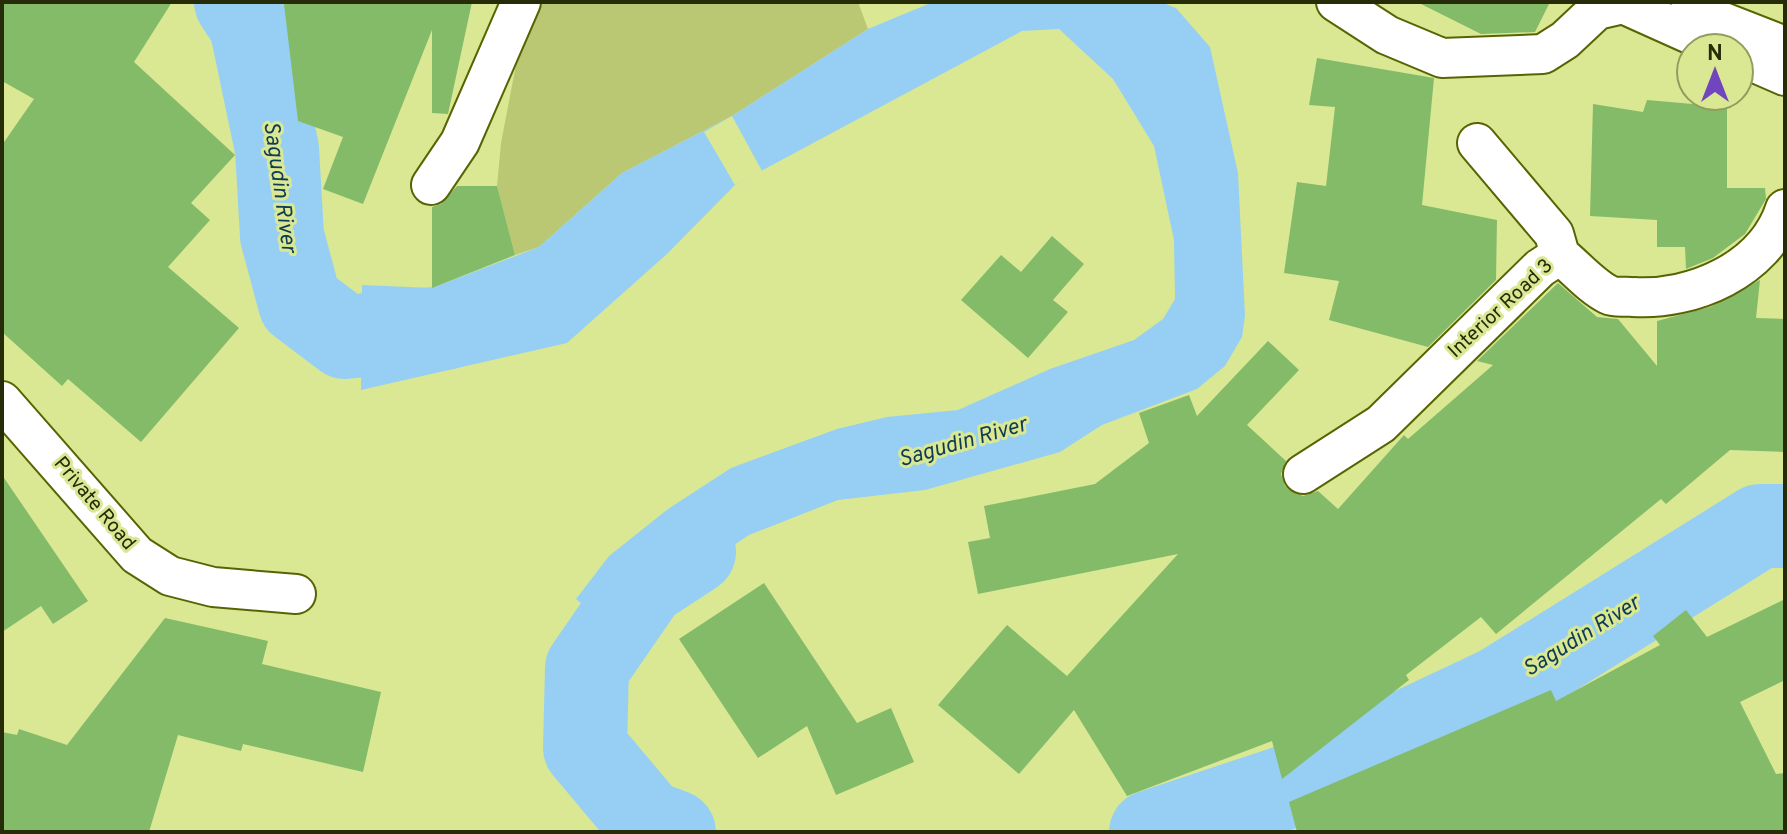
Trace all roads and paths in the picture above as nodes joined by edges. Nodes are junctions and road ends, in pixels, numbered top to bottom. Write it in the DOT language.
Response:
graph roads {
  1 [pos="521,2"];
  2 [pos="1336,2"];
  3 [pos="1677,2"];
  4 [pos="1685,32"];
  5 [pos="1785,46"];
  6 [pos="1755,63"];
  7 [pos="1785,76"];
  8 [pos="1477,143"];
  9 [pos="431,185"];
  10 [pos="1785,209"];
  11 [pos="1560,255"];
  12 [pos="2,401"];
  13 [pos="1303,474"];
  14 [pos="296,594"];
  1 -- 9 [label="street"];
  2 -- 4 [label="street"];
  3 -- 5 [label="street"];
  6 -- 7 [label="street"];
  8 -- 11 [label="street"];
  10 -- 11 [label="street, Interior Road 3"];
  11 -- 13 [label="street, Interior Road 3"];
  12 -- 14 [label="street, Private Road"];
}
